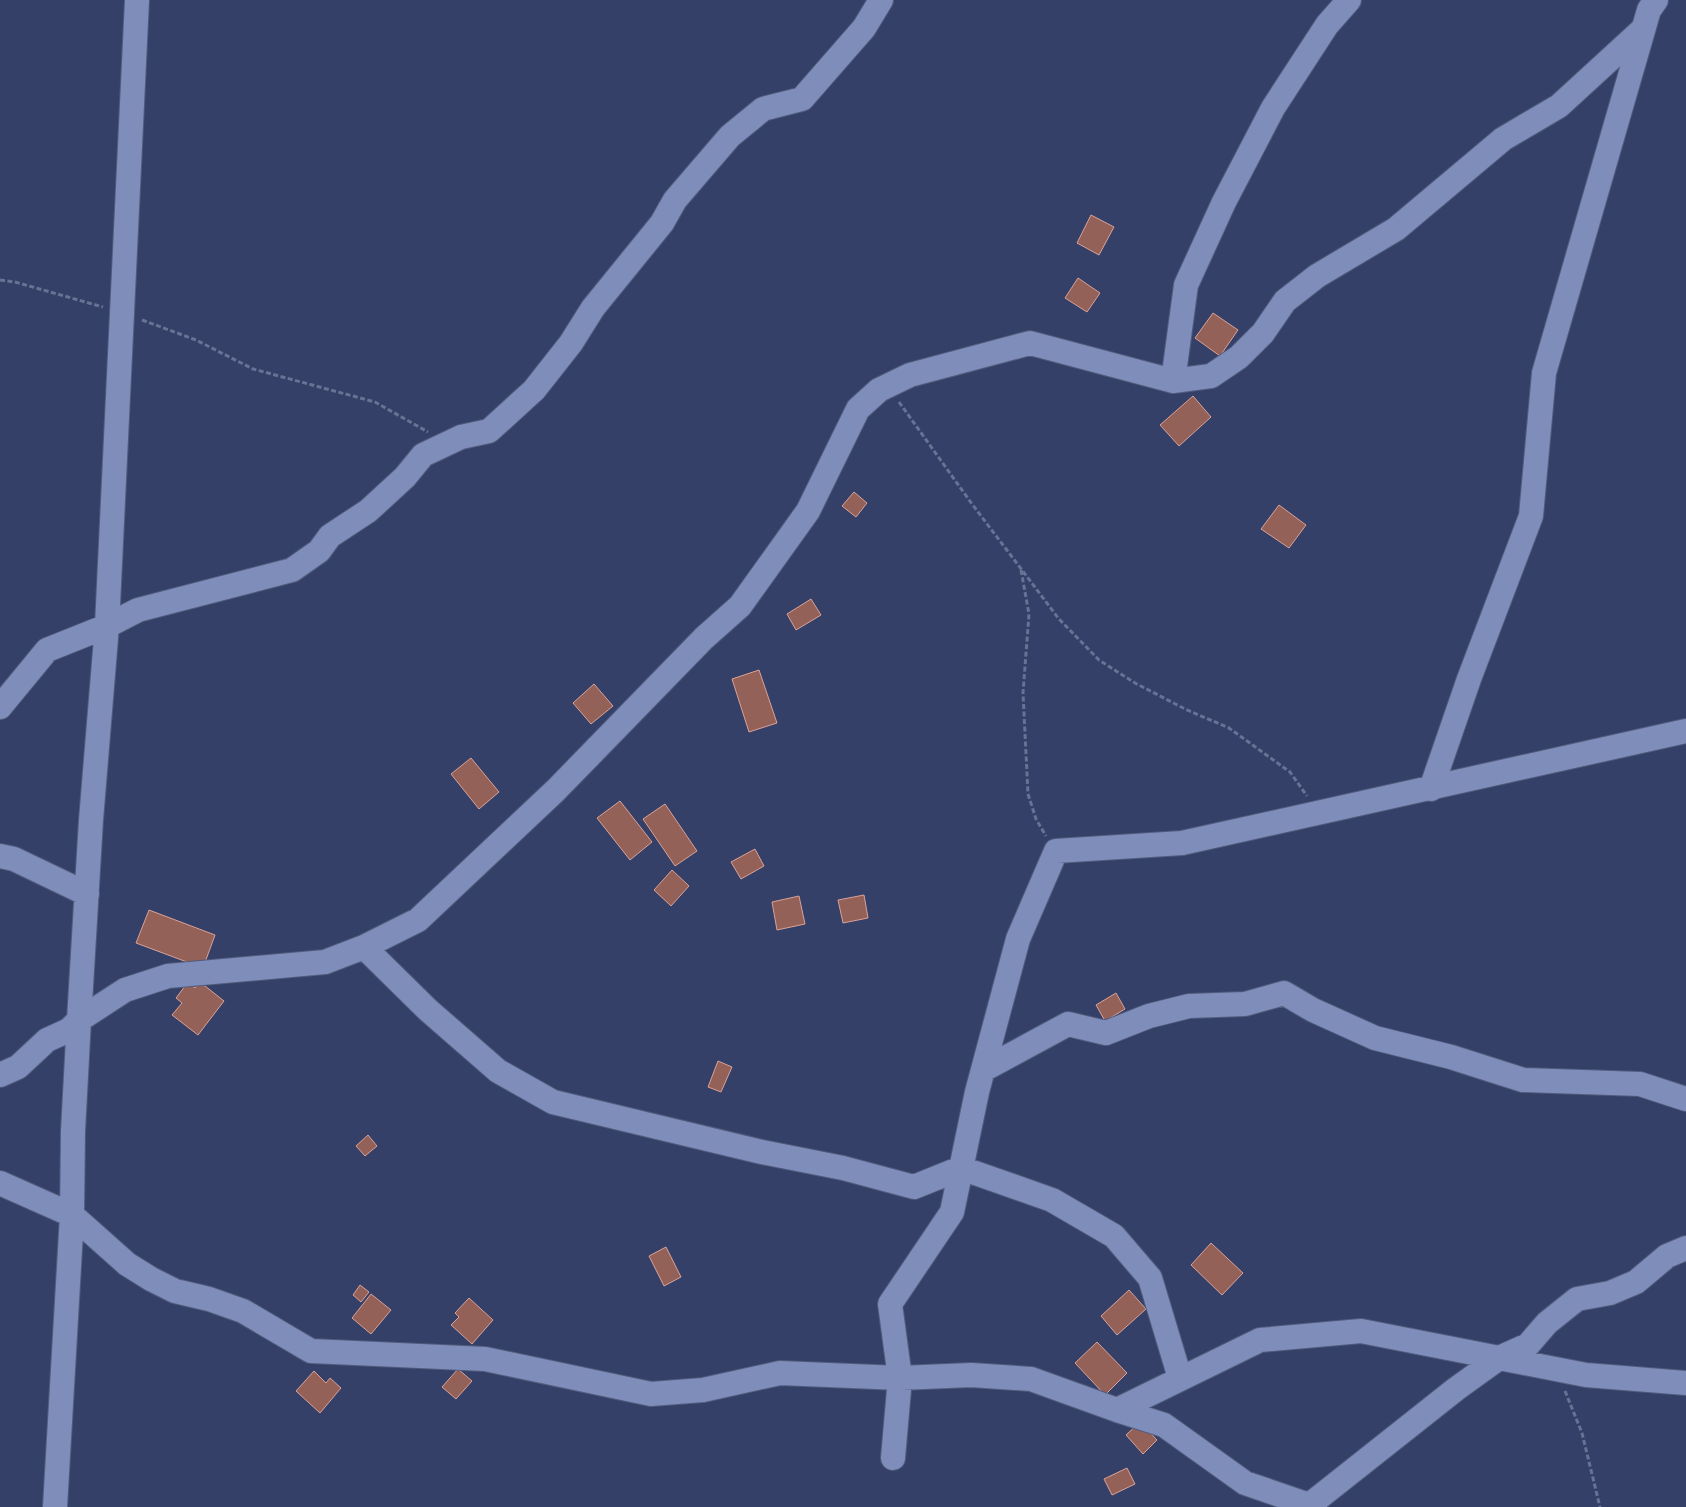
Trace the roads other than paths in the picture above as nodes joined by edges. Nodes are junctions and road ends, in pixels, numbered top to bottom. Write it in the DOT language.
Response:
graph roads {
  1 [pos="137,0"];
  2 [pos="881,0"];
  3 [pos="1349,0"];
  4 [pos="1656,0"];
  5 [pos="1643,29"];
  6 [pos="1173,381"];
  7 [pos="107,626"];
  8 [pos="0,707"];
  9 [pos="1686,731"];
  10 [pos="1431,789"];
  11 [pos="0,856"];
  12 [pos="87,894"];
  13 [pos="364,947"];
  14 [pos="79,1020"];
  15 [pos="983,1070"];
  16 [pos="0,1075"];
  17 [pos="1686,1099"];
  18 [pos="962,1168"];
  19 [pos="0,1183"];
  20 [pos="72,1215"];
  21 [pos="1686,1248"];
  22 [pos="1499,1358"];
  23 [pos="900,1378"];
  24 [pos="1180,1378"];
  25 [pos="1686,1383"];
  26 [pos="1117,1410"];
  27 [pos="893,1458"];
  28 [pos="55,1507"];
  29 [pos="1311,1507"];
  1 -- 7 [label="street"];
  2 -- 7 [label="street"];
  3 -- 6 [label="street"];
  4 -- 5 [label="street"];
  5 -- 6 [label="street"];
  5 -- 10 [label="street"];
  6 -- 13 [label="street"];
  7 -- 8 [label="street"];
  7 -- 12 [label="street"];
  9 -- 10 [label="street"];
  10 -- 15 [label="street"];
  11 -- 12 [label="street"];
  12 -- 14 [label="street"];
  13 -- 14 [label="street"];
  13 -- 18 [label="street"];
  14 -- 16 [label="street"];
  14 -- 20 [label="street"];
  15 -- 17 [label="street"];
  15 -- 18 [label="street"];
  18 -- 23 [label="street"];
  18 -- 24 [label="street"];
  19 -- 20 [label="street"];
  20 -- 23 [label="street"];
  20 -- 28 [label="street"];
  21 -- 22 [label="street"];
  22 -- 24 [label="street"];
  22 -- 25 [label="street"];
  22 -- 29 [label="street"];
  23 -- 26 [label="street"];
  23 -- 27 [label="street"];
  24 -- 26 [label="street"];
  26 -- 29 [label="street"];
}
